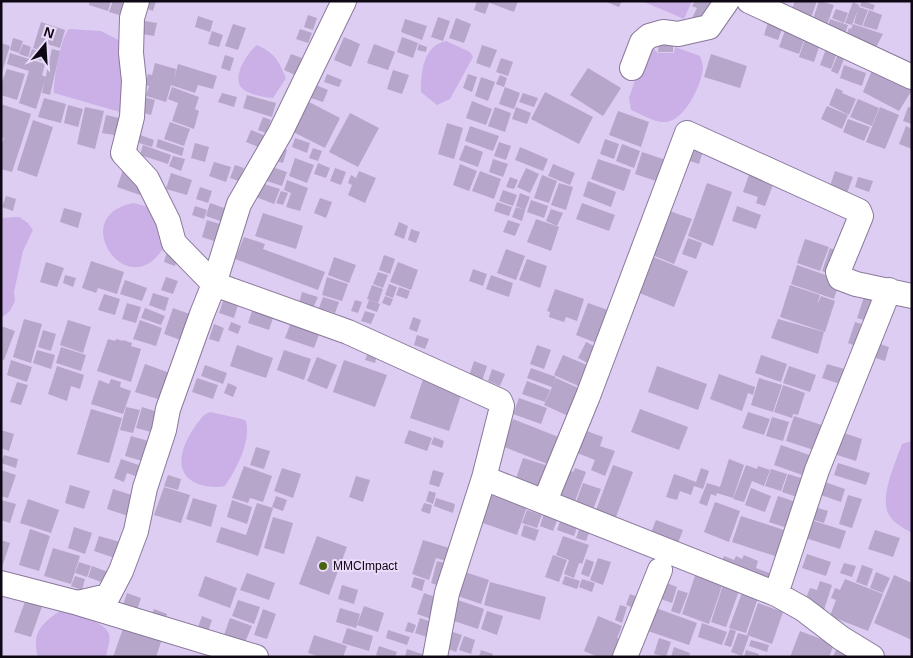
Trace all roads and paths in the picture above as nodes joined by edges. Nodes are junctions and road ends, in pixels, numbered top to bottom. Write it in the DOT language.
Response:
graph roads {
  1 [pos="137,1"];
  2 [pos="344,1"];
  3 [pos="727,1"];
  4 [pos="749,1"];
  5 [pos="632,68"];
  6 [pos="912,77"];
  7 [pos="214,284"];
  8 [pos="889,290"];
  9 [pos="912,296"];
  10 [pos="484,478"];
  11 [pos="545,501"];
  12 [pos="660,570"];
  13 [pos="1,583"];
  14 [pos="776,594"];
  15 [pos="78,603"];
  16 [pos="256,657"];
  17 [pos="435,657"];
  18 [pos="625,657"];
  19 [pos="872,657"];
  1 -- 7 [label="street"];
  2 -- 7 [label="street"];
  3 -- 5 [label="street"];
  4 -- 6 [label="street"];
  7 -- 10 [label="street"];
  7 -- 15 [label="street"];
  8 -- 9 [label="street"];
  8 -- 11 [label="street"];
  8 -- 14 [label="street"];
  10 -- 11 [label="street"];
  10 -- 17 [label="street"];
  11 -- 14 [label="street"];
  12 -- 18 [label="street"];
  13 -- 15 [label="street"];
  14 -- 19 [label="street"];
  15 -- 16 [label="street"];
}
